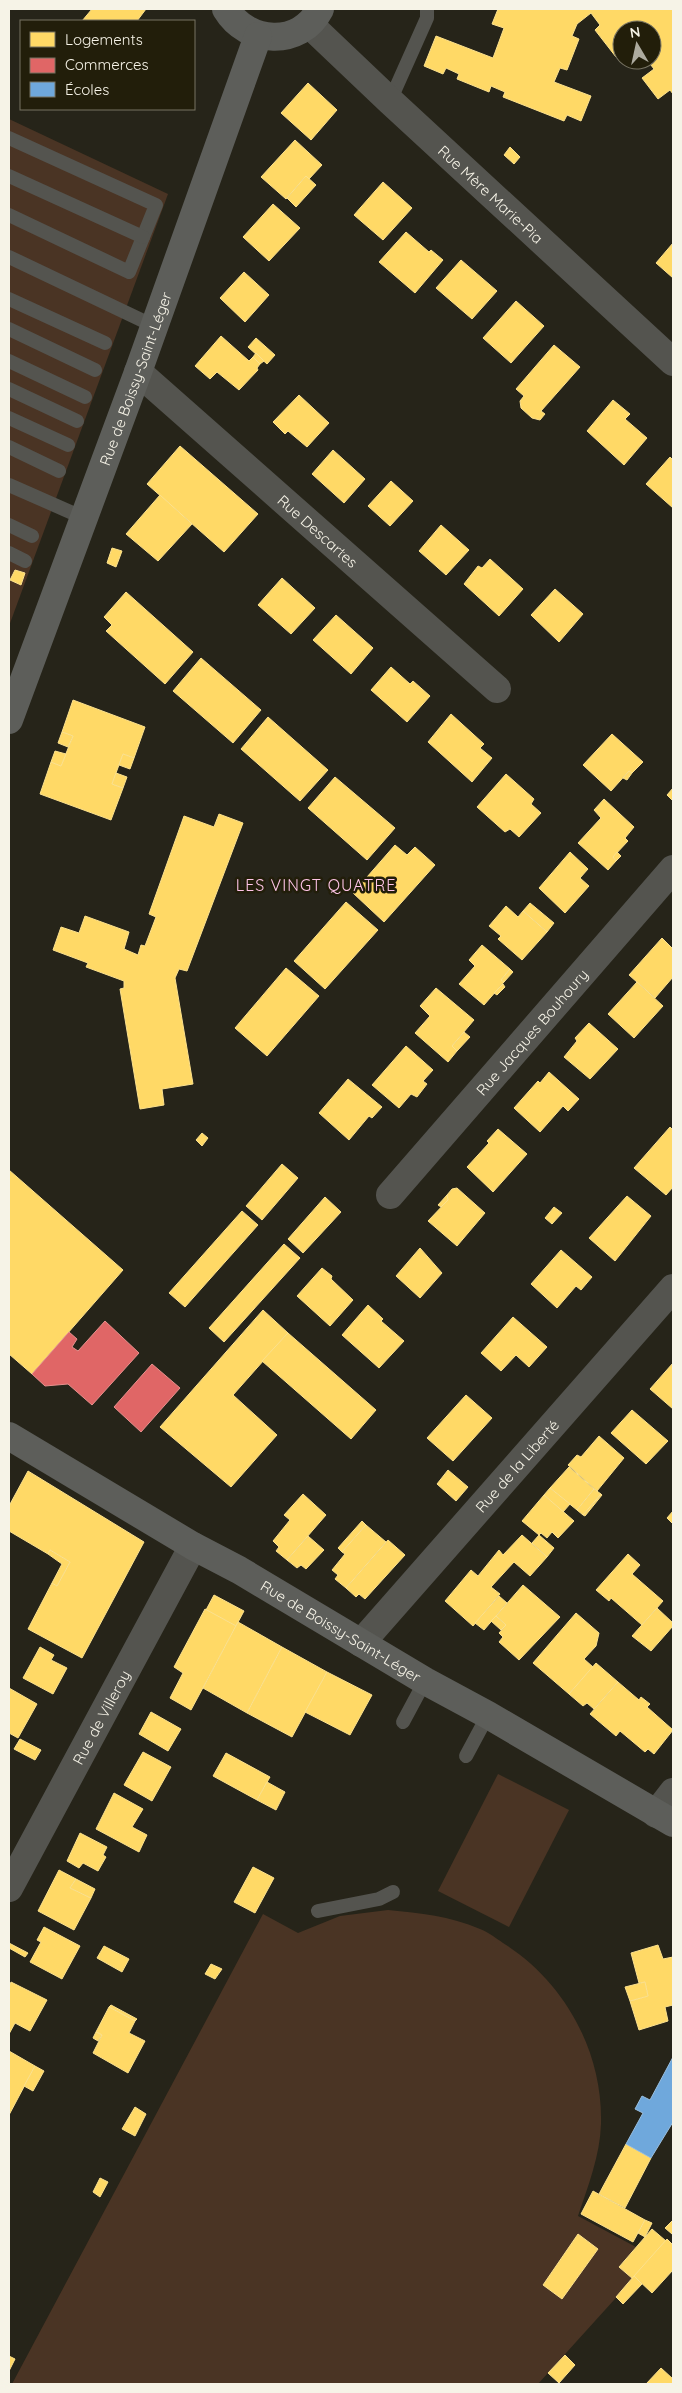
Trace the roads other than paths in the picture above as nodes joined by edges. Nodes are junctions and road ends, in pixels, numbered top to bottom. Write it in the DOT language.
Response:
graph roads {
  1 [pos="226,9"];
  2 [pos="427,9"];
  3 [pos="314,16"];
  4 [pos="258,36"];
  5 [pos="390,101"];
  6 [pos="10,142"];
  7 [pos="9,176"];
  8 [pos="9,215"];
  9 [pos="143,237"];
  10 [pos="9,257"];
  11 [pos="9,298"];
  12 [pos="154,326"];
  13 [pos="9,329"];
  14 [pos="105,343"];
  15 [pos="9,361"];
  16 [pos="673,362"];
  17 [pos="95,370"];
  18 [pos="138,372"];
  19 [pos="9,389"];
  20 [pos="85,397"];
  21 [pos="9,418"];
  22 [pos="77,421"];
  23 [pos="68,446"];
  24 [pos="9,447"];
  25 [pos="59,471"];
  26 [pos="9,485"];
  27 [pos="84,518"];
  28 [pos="9,525"];
  29 [pos="32,536"];
  30 [pos="9,554"];
  31 [pos="25,561"];
  32 [pos="497,689"];
  33 [pos="9,720"];
  34 [pos="673,869"];
  35 [pos="390,1195"];
  36 [pos="673,1288"];
  37 [pos="9,1436"];
  38 [pos="193,1546"];
  39 [pos="361,1643"];
  40 [pos="425,1681"];
  41 [pos="488,1715"];
  42 [pos="403,1722"];
  43 [pos="466,1756"];
  44 [pos="673,1792"];
  45 [pos="665,1818"];
  46 [pos="9,1888"];
  47 [pos="393,1892"];
  48 [pos="318,1911"];
  1 -- 4 [label="main road"];
  2 -- 5 [label="lane"];
  3 -- 4 [label="main road"];
  3 -- 5 [label="street, Rue Mère Marie-Pia"];
  4 -- 12 [label="main road, Rue de Boissy-Saint-Léger"];
  5 -- 16 [label="street, Rue Mère Marie-Pia"];
  6 -- 9 [label="lane"];
  7 -- 9 [label="lane"];
  8 -- 9 [label="lane"];
  10 -- 12 [label="lane"];
  11 -- 14 [label="lane"];
  12 -- 18 [label="main road, Rue de Boissy-Saint-Léger"];
  13 -- 17 [label="lane"];
  15 -- 20 [label="lane"];
  18 -- 27 [label="main road, Rue de Boissy-Saint-Léger"];
  18 -- 32 [label="street, Rue Descartes"];
  19 -- 22 [label="lane"];
  21 -- 23 [label="lane"];
  24 -- 25 [label="lane"];
  26 -- 27 [label="lane"];
  27 -- 33 [label="main road, Rue de Boissy-Saint-Léger"];
  28 -- 29 [label="lane"];
  30 -- 31 [label="lane"];
  34 -- 35 [label="street, Rue Jacques Bouhoury"];
  36 -- 39 [label="street, Rue de la Liberté"];
  37 -- 38 [label="main road, Rue de Boissy-Saint-Léger"];
  38 -- 39 [label="main road, Rue de Boissy-Saint-Léger"];
  38 -- 46 [label="street, Rue de Villeroy"];
  39 -- 40 [label="main road, Rue de Boissy-Saint-Léger"];
  40 -- 41 [label="main road, Rue de Boissy-Saint-Léger"];
  40 -- 42 [label="lane"];
  41 -- 43 [label="lane"];
  41 -- 45 [label="main road, Rue de Boissy-Saint-Léger"];
  44 -- 45 [label="street"];
  47 -- 48 [label="lane"];
}
